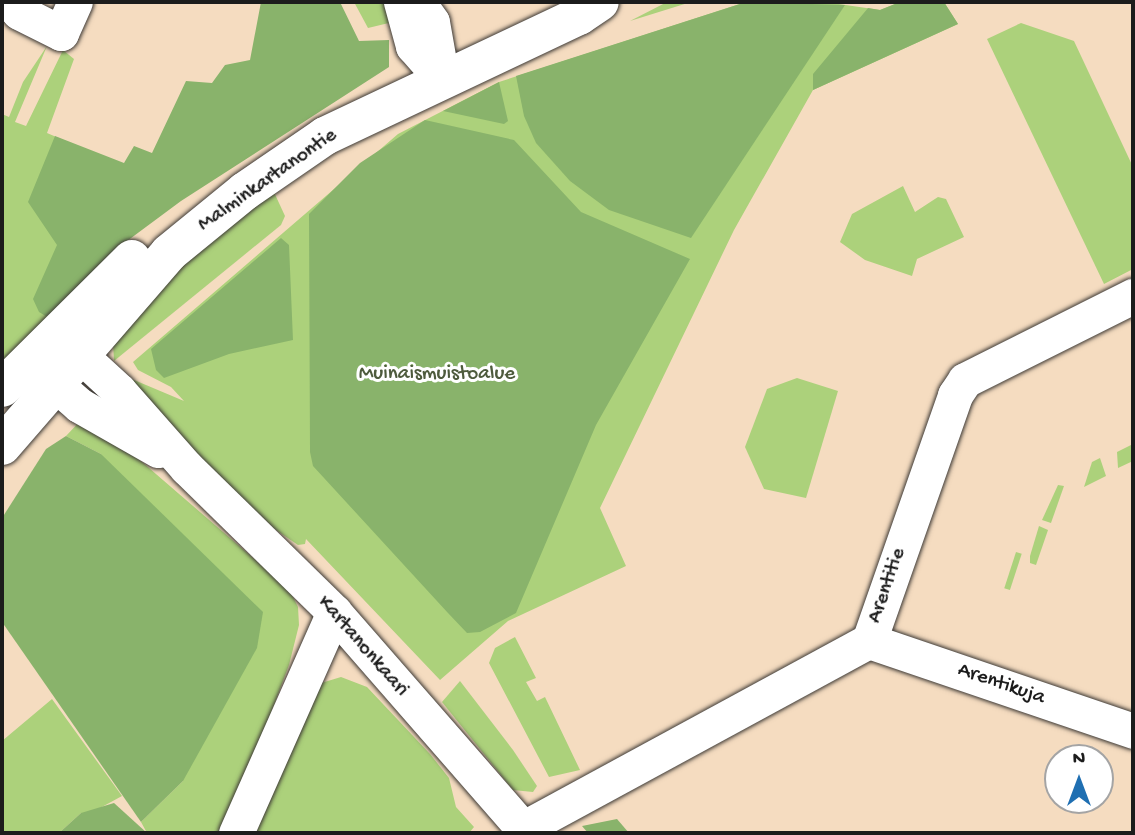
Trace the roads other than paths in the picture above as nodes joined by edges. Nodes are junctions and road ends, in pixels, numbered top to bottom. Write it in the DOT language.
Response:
graph roads {
  1 [pos="10,2"];
  2 [pos="75,2"];
  3 [pos="401,2"];
  4 [pos="418,2"];
  5 [pos="582,2"];
  6 [pos="600,2"];
  7 [pos="435,64"];
  8 [pos="1133,296"];
  9 [pos="42,345"];
  10 [pos="80,355"];
  11 [pos="55,384"];
  12 [pos="2,388"];
  13 [pos="2,446"];
  14 [pos="187,468"];
  15 [pos="334,612"];
  16 [pos="869,640"];
  17 [pos="1133,731"];
  18 [pos="526,831"];
  19 [pos="236,833"];
  1 -- 2 [label="street"];
  3 -- 7 [label="street"];
  4 -- 7 [label="street"];
  5 -- 7 [label="main road, Malminkartanontie"];
  6 -- 7 [label="main road, Malminkartanontie"];
  7 -- 9 [label="main road, Malminkartanontie"];
  7 -- 10 [label="main road, Malminkartanontie"];
  8 -- 16 [label="street, Arentitie"];
  9 -- 10 [label="street, Kartanonkaari"];
  9 -- 11 [label="street"];
  9 -- 12 [label="main road, Malminkartanontie"];
  10 -- 11 [label="main road, Malminkartanontie"];
  10 -- 14 [label="street, Kartanonkaari"];
  11 -- 13 [label="main road, Malminkartanontie"];
  11 -- 14 [label="street, Kartanonkaari"];
  14 -- 15 [label="street, Kartanonkaari"];
  15 -- 18 [label="street, Kartanonkaari"];
  15 -- 19 [label="street"];
  16 -- 17 [label="street, Arentikuja"];
  16 -- 18 [label="street, Arentitie"];
}
